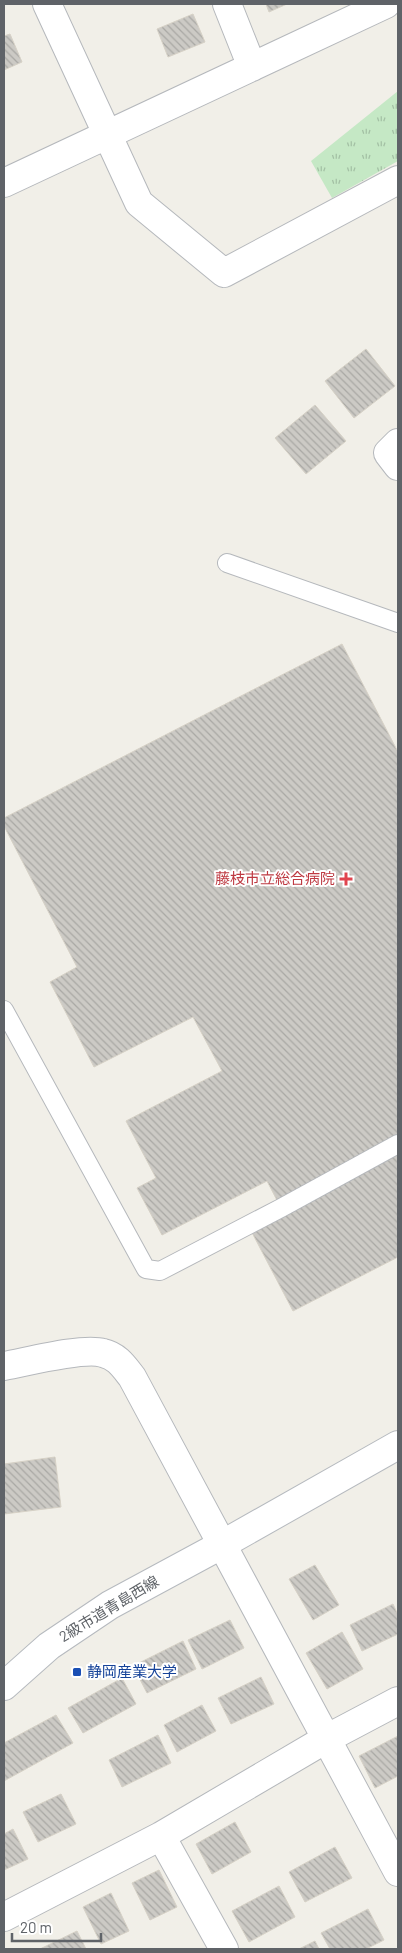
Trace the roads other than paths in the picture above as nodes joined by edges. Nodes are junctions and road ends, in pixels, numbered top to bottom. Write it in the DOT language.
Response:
graph roads {
  1 [pos="47,4"];
  2 [pos="227,4"];
  3 [pos="386,4"];
  4 [pos="252,67"];
  5 [pos="107,134"];
  6 [pos="398,180"];
  7 [pos="4,183"];
  8 [pos="398,443"];
  9 [pos="398,466"];
  10 [pos="227,563"];
  11 [pos="398,624"];
  12 [pos="4,1010"];
  13 [pos="393,1151"];
  14 [pos="4,1366"];
  15 [pos="398,1445"];
  16 [pos="223,1544"];
  17 [pos="4,1686"];
  18 [pos="398,1700"];
  19 [pos="326,1739"];
  20 [pos="161,1836"];
  21 [pos="398,1872"];
  22 [pos="4,1917"];
  23 [pos="224,1949"];
  1 -- 5 [label="street"];
  2 -- 4 [label="street"];
  3 -- 4 [label="street"];
  4 -- 5 [label="street"];
  5 -- 6 [label="street"];
  5 -- 7 [label="street"];
  8 -- 9 [label="street"];
  10 -- 11 [label="lane"];
  12 -- 13 [label="lane"];
  14 -- 16 [label="street"];
  15 -- 16 [label="street, 2級市道青島西線"];
  16 -- 17 [label="street, 2級市道青島西線"];
  16 -- 19 [label="street"];
  18 -- 19 [label="street"];
  19 -- 20 [label="street"];
  19 -- 21 [label="street"];
  20 -- 22 [label="street"];
  20 -- 23 [label="street"];
}
